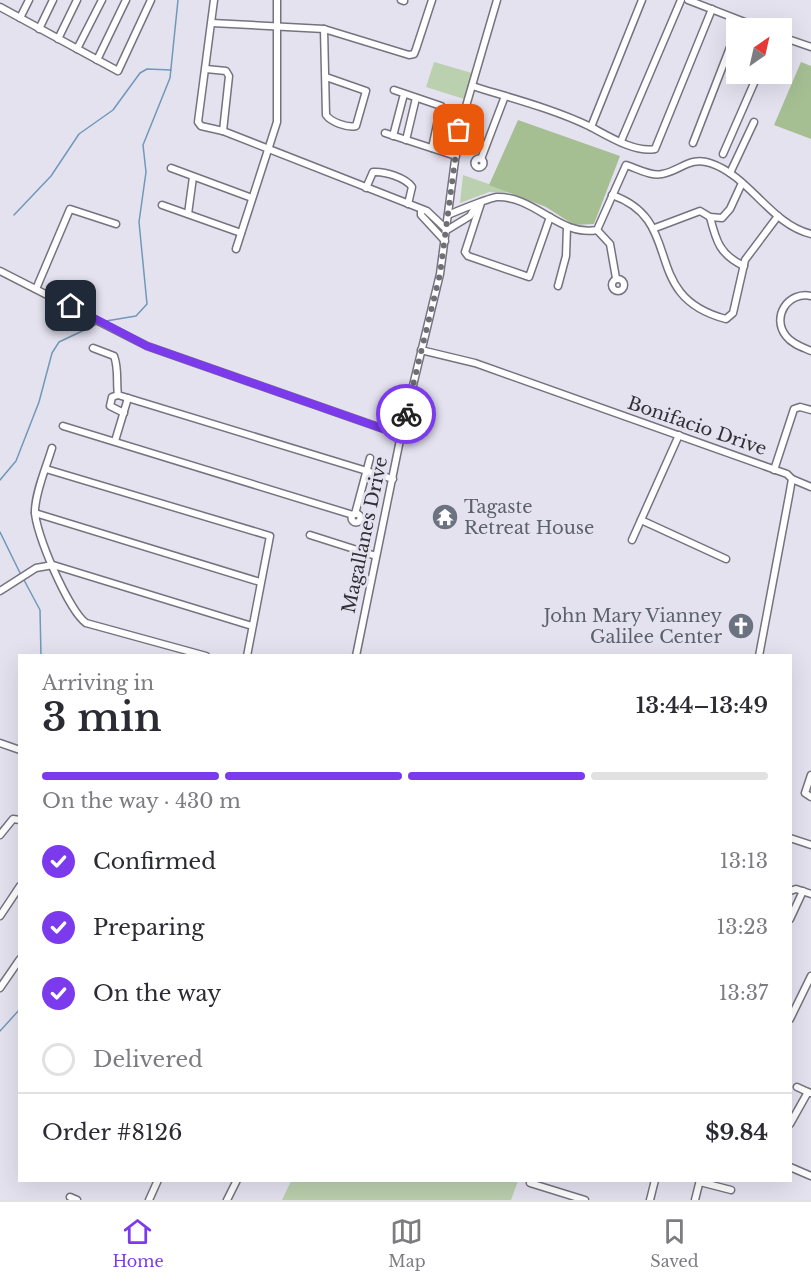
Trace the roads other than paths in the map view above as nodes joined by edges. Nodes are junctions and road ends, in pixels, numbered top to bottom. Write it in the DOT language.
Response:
graph roads {
  1 [pos="29,0"];
  2 [pos="53,0"];
  3 [pos="77,0"];
  4 [pos="102,0"];
  5 [pos="126,0"];
  6 [pos="152,0"];
  7 [pos="213,0"];
  8 [pos="278,0"];
  9 [pos="432,0"];
  10 [pos="497,0"];
  11 [pos="642,0"];
  12 [pos="681,0"];
  13 [pos="688,0"];
  14 [pos="0,7"];
  15 [pos="712,9"];
  16 [pos="20,18"];
  17 [pos="734,18"];
  18 [pos="212,23"];
  19 [pos="275,27"];
  20 [pos="39,29"];
  21 [pos="324,29"];
  22 [pos="58,39"];
  23 [pos="792,40"];
  24 [pos="811,47"];
  25 [pos="77,49"];
  26 [pos="726,58"];
  27 [pos="97,60"];
  28 [pos="206,69"];
  29 [pos="326,77"];
  30 [pos="754,84"];
  31 [pos="472,86"];
  32 [pos="394,90"];
  33 [pos="404,94"];
  34 [pos="505,96"];
  35 [pos="416,98"];
  36 [pos="754,122"];
  37 [pos="591,127"];
  38 [pos="223,131"];
  39 [pos="385,133"];
  40 [pos="393,136"];
  41 [pos="406,140"];
  42 [pos="621,141"];
  43 [pos="693,143"];
  44 [pos="432,148"];
  45 [pos="269,149"];
  46 [pos="723,154"];
  47 [pos="456,156"];
  48 [pos="481,159"];
  49 [pos="171,168"];
  50 [pos="730,173"];
  51 [pos="193,177"];
  52 [pos="742,183"];
  53 [pos="366,188"];
  54 [pos="612,195"];
  55 [pos="252,198"];
  56 [pos="408,204"];
  57 [pos="478,204"];
  58 [pos="162,205"];
  59 [pos="420,210"];
  60 [pos="188,214"];
  61 [pos="448,215"];
  62 [pos="778,216"];
  63 [pos="550,217"];
  64 [pos="710,217"];
  65 [pos="116,224"];
  66 [pos="567,227"];
  67 [pos="655,228"];
  68 [pos="447,230"];
  69 [pos="597,230"];
  70 [pos="241,233"];
  71 [pos="811,234"];
  72 [pos="445,241"];
  73 [pos="236,249"];
  74 [pos="744,266"];
  75 [pos="0,271"];
  76 [pos="616,279"];
  77 [pos="558,286"];
  78 [pos="36,289"];
  79 [pos="811,296"];
  80 [pos="93,348"];
  81 [pos="421,350"];
  82 [pos="811,351"];
  83 [pos="118,395"];
  84 [pos="128,398"];
  85 [pos="811,410"];
  86 [pos="124,413"];
  87 [pos="63,426"];
  88 [pos="401,435"];
  89 [pos="679,435"];
  90 [pos="115,441"];
  91 [pos="52,448"];
  92 [pos="370,458"];
  93 [pos="46,469"];
  94 [pos="774,470"];
  95 [pos="366,472"];
  96 [pos="393,479"];
  97 [pos="792,479"];
  98 [pos="811,487"];
  99 [pos="35,513"];
  100 [pos="641,520"];
  101 [pos="310,535"];
  102 [pos="632,540"];
  103 [pos="376,556"];
  104 [pos="726,559"];
  105 [pos="53,566"];
  106 [pos="260,582"];
  107 [pos="0,591"];
  108 [pos="252,627"];
  109 [pos="199,654"];
  110 [pos="247,654"];
  111 [pos="356,654"];
  112 [pos="759,654"];
  113 [pos="0,743"];
  114 [pos="18,749"];
  115 [pos="811,775"];
  116 [pos="808,795"];
  117 [pos="18,820"];
  118 [pos="0,835"];
  119 [pos="792,839"];
  120 [pos="811,845"];
  121 [pos="18,889"];
  122 [pos="792,891"];
  123 [pos="803,891"];
  124 [pos="811,894"];
  125 [pos="792,915"];
  126 [pos="0,916"];
  127 [pos="18,962"];
  128 [pos="811,976"];
  129 [pos="0,988"];
  130 [pos="792,1015"];
  131 [pos="796,1087"];
  132 [pos="809,1093"];
  133 [pos="792,1121"];
  134 [pos="792,1168"];
  135 [pos="811,1176"];
  136 [pos="157,1182"];
  137 [pos="236,1182"];
  138 [pos="654,1182"];
  139 [pos="700,1182"];
  140 [pos="703,1182"];
  141 [pos="530,1183"];
  142 [pos="731,1190"];
  143 [pos="149,1200"];
  144 [pos="227,1200"];
  145 [pos="585,1200"];
  146 [pos="650,1200"];
  147 [pos="695,1200"];
  1 -- 16 [label="street"];
  2 -- 20 [label="street"];
  3 -- 22 [label="street"];
  4 -- 25 [label="street"];
  5 -- 27 [label="street"];
  6 -- 27 [label="street"];
  7 -- 18 [label="street"];
  8 -- 19 [label="street"];
  9 -- 21 [label="street"];
  10 -- 31 [label="street, Magallanes Drive"];
  11 -- 37 [label="street"];
  12 -- 42 [label="street"];
  13 -- 15 [label="street"];
  14 -- 16 [label="street"];
  15 -- 17 [label="street"];
  15 -- 42 [label="street"];
  16 -- 20 [label="street"];
  18 -- 19 [label="street"];
  18 -- 28 [label="street"];
  19 -- 21 [label="street"];
  19 -- 45 [label="street"];
  20 -- 22 [label="street"];
  21 -- 29 [label="street"];
  22 -- 25 [label="street"];
  23 -- 24 [label="street"];
  25 -- 27 [label="street"];
  26 -- 43 [label="street"];
  28 -- 38 [label="street"];
  28 -- 38 [label="street"];
  29 -- 29 [label="street"];
  30 -- 46 [label="street"];
  31 -- 34 [label="street"];
  31 -- 47 [label="street, Magallanes Drive"];
  32 -- 33 [label="street"];
  33 -- 35 [label="street"];
  33 -- 40 [label="street"];
  34 -- 37 [label="street"];
  34 -- 48 [label="street"];
  35 -- 41 [label="street"];
  35 -- 44 [label="street"];
  36 -- 50 [label="street"];
  37 -- 42 [label="street"];
  38 -- 45 [label="street"];
  39 -- 40 [label="street"];
  40 -- 41 [label="street"];
  41 -- 44 [label="street"];
  44 -- 47 [label="street"];
  45 -- 53 [label="street"];
  45 -- 55 [label="street"];
  47 -- 61 [label="street, Magallanes Drive"];
  49 -- 51 [label="street"];
  50 -- 52 [label="street"];
  50 -- 54 [label="street"];
  51 -- 55 [label="street"];
  51 -- 60 [label="street"];
  52 -- 62 [label="street"];
  52 -- 64 [label="street"];
  53 -- 56 [label="street"];
  53 -- 56 [label="street"];
  54 -- 67 [label="street"];
  54 -- 69 [label="street"];
  55 -- 70 [label="street"];
  56 -- 59 [label="street"];
  57 -- 61 [label="street"];
  57 -- 63 [label="street"];
  57 -- 63 [label="street"];
  57 -- 68 [label="street"];
  58 -- 60 [label="street"];
  59 -- 68 [label="street"];
  59 -- 72 [label="street"];
  60 -- 70 [label="street"];
  61 -- 68 [label="street, Magallanes Drive"];
  62 -- 71 [label="street"];
  62 -- 74 [label="street"];
  63 -- 66 [label="street"];
  64 -- 67 [label="street"];
  64 -- 74 [label="street"];
  65 -- 78 [label="street"];
  66 -- 69 [label="street"];
  66 -- 77 [label="street"];
  67 -- 74 [label="street"];
  68 -- 72 [label="street, Magallanes Drive"];
  69 -- 76 [label="street"];
  70 -- 73 [label="street"];
  72 -- 81 [label="street, Magallanes Drive"];
  75 -- 78 [label="street"];
  78 -- 88 [label="street"];
  79 -- 82 [label="street"];
  80 -- 83 [label="street"];
  81 -- 88 [label="street, Magallanes Drive"];
  81 -- 89 [label="street, Bonifacio Drive"];
  83 -- 84 [label="street"];
  83 -- 86 [label="street"];
  84 -- 86 [label="street"];
  84 -- 95 [label="street"];
  85 -- 94 [label="street"];
  86 -- 90 [label="street"];
  87 -- 90 [label="street"];
  88 -- 96 [label="street, Magallanes Drive"];
  89 -- 94 [label="street, Bonifacio Drive"];
  89 -- 100 [label="street"];
  90 -- 95 [label="street"];
  91 -- 93 [label="street"];
  92 -- 95 [label="street"];
  93 -- 99 [label="street"];
  93 -- 106 [label="street"];
  94 -- 97 [label="street, Bonifacio Drive"];
  95 -- 96 [label="street"];
  96 -- 103 [label="street, Magallanes Drive"];
  97 -- 98 [label="street, Bonifacio Drive"];
  97 -- 112 [label="street"];
  99 -- 105 [label="street"];
  99 -- 106 [label="street"];
  100 -- 102 [label="street"];
  100 -- 104 [label="street"];
  101 -- 103 [label="street"];
  103 -- 111 [label="street, Magallanes Drive"];
  105 -- 107 [label="street"];
  105 -- 108 [label="street"];
  105 -- 109 [label="street"];
  106 -- 108 [label="street"];
  108 -- 110 [label="street"];
  113 -- 114 [label="street"];
  115 -- 116 [label="street"];
  117 -- 118 [label="street"];
  119 -- 120 [label="street"];
  121 -- 126 [label="street"];
  122 -- 123 [label="street"];
  123 -- 124 [label="street"];
  123 -- 125 [label="street"];
  127 -- 129 [label="street"];
  128 -- 130 [label="street"];
  131 -- 132 [label="street"];
  132 -- 133 [label="street"];
  134 -- 135 [label="street"];
  136 -- 143 [label="street"];
  137 -- 144 [label="street"];
  138 -- 146 [label="street"];
  139 -- 147 [label="street"];
  140 -- 142 [label="street"];
  141 -- 145 [label="street"];
}
